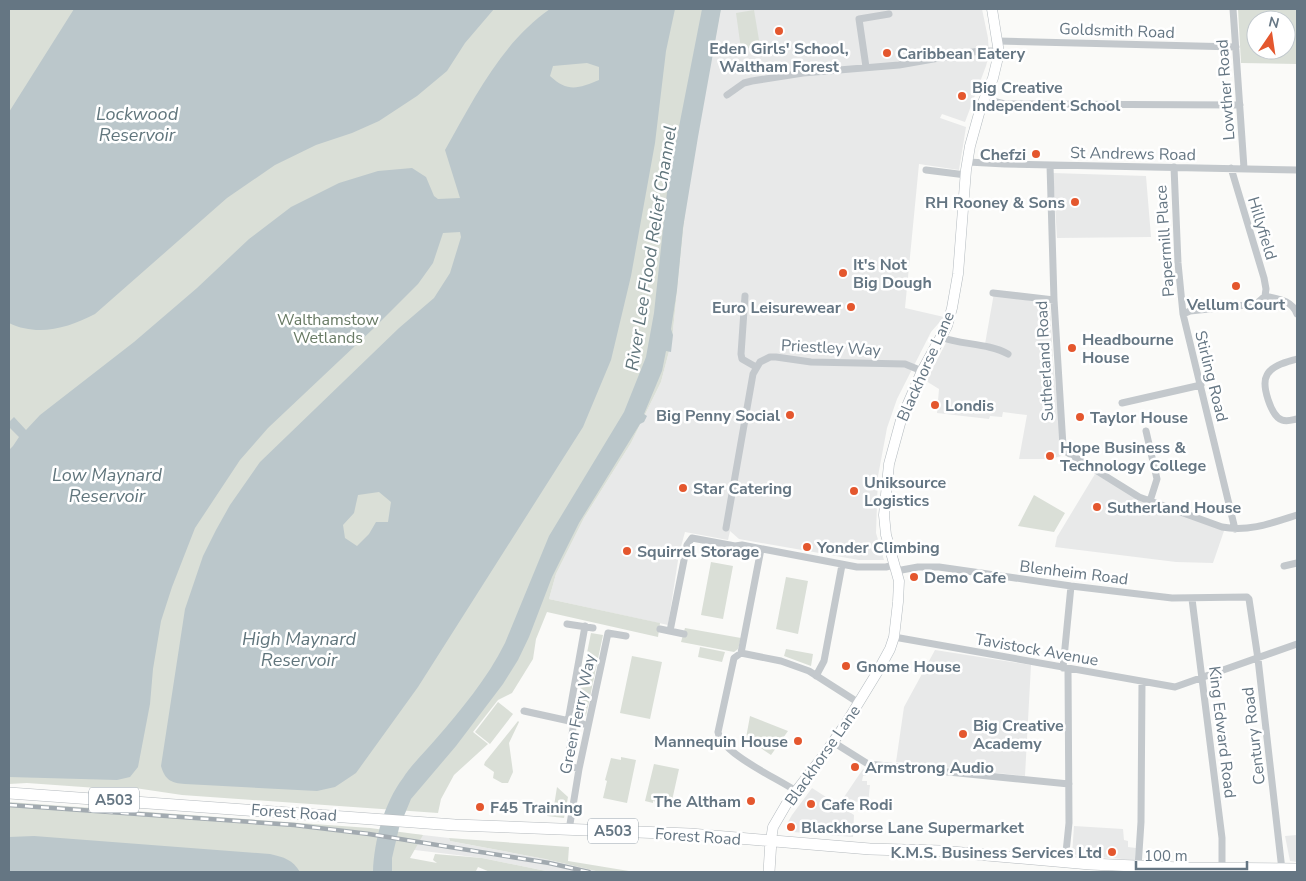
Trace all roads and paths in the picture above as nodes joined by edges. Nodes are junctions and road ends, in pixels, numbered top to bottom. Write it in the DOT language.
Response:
graph roads {
  1 [pos="992,9"];
  2 [pos="1233,9"];
  3 [pos="889,14"];
  4 [pos="998,46"];
  5 [pos="1236,47"];
  6 [pos="866,67"];
  7 [pos="727,94"];
  8 [pos="984,99"];
  9 [pos="1240,106"];
  10 [pos="968,162"];
  11 [pos="1050,165"];
  12 [pos="1174,167"];
  13 [pos="1230,168"];
  14 [pos="1244,168"];
  15 [pos="926,170"];
  16 [pos="1297,170"];
  17 [pos="966,175"];
  18 [pos="993,294"];
  19 [pos="745,296"];
  20 [pos="1265,296"];
  21 [pos="1054,300"];
  22 [pos="1184,314"];
  23 [pos="1297,314"];
  24 [pos="940,337"];
  25 [pos="1008,354"];
  26 [pos="1297,359"];
  27 [pos="756,367"];
  28 [pos="922,371"];
  29 [pos="1200,385"];
  30 [pos="1122,403"];
  31 [pos="1297,419"];
  32 [pos="1146,430"];
  33 [pos="1150,501"];
  34 [pos="1297,515"];
  35 [pos="726,528"];
  36 [pos="1235,529"];
  37 [pos="761,549"];
  38 [pos="1297,563"];
  39 [pos="842,565"];
  40 [pos="1284,566"];
  41 [pos="895,568"];
  42 [pos="1071,586"];
  43 [pos="1192,599"];
  44 [pos="1249,599"];
  45 [pos="567,624"];
  46 [pos="660,629"];
  47 [pos="670,631"];
  48 [pos="684,634"];
  49 [pos="626,636"];
  50 [pos="894,637"];
  51 [pos="1297,644"];
  52 [pos="742,653"];
  53 [pos="1258,659"];
  54 [pos="1065,668"];
  55 [pos="816,676"];
  56 [pos="1203,678"];
  57 [pos="1142,682"];
  58 [pos="859,703"];
  59 [pos="524,711"];
  60 [pos="571,721"];
  61 [pos="583,724"];
  62 [pos="833,742"];
  63 [pos="579,769"];
  64 [pos="1068,784"];
  65 [pos="796,791"];
  66 [pos="9,793"];
  67 [pos="569,830"];
  68 [pos="771,840"];
  69 [pos="1065,862"];
  70 [pos="1138,867"];
  71 [pos="1090,868"];
  72 [pos="1222,869"];
  73 [pos="1297,869"];
  74 [pos="1181,870"];
  75 [pos="1282,870"];
  76 [pos="1244,871"];
  77 [pos="769,872"];
  1 -- 4 [label="main road, Blackhorse Lane"];
  2 -- 5 [label="street, Lowther Road"];
  3 -- 6 [label="street"];
  4 -- 5 [label="street, Goldsmith Road"];
  4 -- 6 [label="street, Goldsmith Road"];
  4 -- 8 [label="main road, Blackhorse Lane"];
  5 -- 9 [label="street, Lowther Road"];
  6 -- 7 [label="street, Goldsmith Road"];
  8 -- 9 [label="street"];
  8 -- 10 [label="main road, Blackhorse Lane"];
  9 -- 14 [label="street, Lowther Road"];
  10 -- 11 [label="street, St Andrews Road"];
  10 -- 17 [label="main road, Blackhorse Lane"];
  11 -- 12 [label="street, St Andrews Road"];
  11 -- 21 [label="street, Sutherland Road"];
  12 -- 13 [label="street, St Andrews Road"];
  12 -- 22 [label="street, Papermill Place"];
  13 -- 14 [label="street, St Andrews Road"];
  13 -- 20 [label="street, Hillyfield"];
  14 -- 16 [label="street, St Andrews Road"];
  15 -- 17 [label="street"];
  17 -- 24 [label="main road, Blackhorse Lane"];
  18 -- 21 [label="street"];
  19 -- 27 [label="street"];
  20 -- 22 [label="street, Stirling Road"];
  20 -- 23 [label="street"];
  21 -- 33 [label="street, Sutherland Road"];
  22 -- 29 [label="street, Stirling Road"];
  24 -- 25 [label="street"];
  24 -- 28 [label="main road, Blackhorse Lane"];
  26 -- 31 [label="street"];
  27 -- 28 [label="street, Priestley Way"];
  27 -- 35 [label="street"];
  28 -- 41 [label="main road, Blackhorse Lane"];
  29 -- 30 [label="street"];
  29 -- 36 [label="street, Stirling Road"];
  32 -- 33 [label="street"];
  33 -- 36 [label="street, Sutherland Road"];
  34 -- 36 [label="street, Sutherland Road"];
  37 -- 39 [label="street, Blenheim Road"];
  37 -- 47 [label="street, Blenheim Road"];
  37 -- 52 [label="street"];
  38 -- 40 [label="street"];
  39 -- 41 [label="street, Blenheim Road"];
  39 -- 55 [label="street"];
  41 -- 42 [label="street, Blenheim Road"];
  41 -- 50 [label="main road, Blackhorse Lane"];
  42 -- 43 [label="street, Blenheim Road"];
  42 -- 54 [label="street"];
  43 -- 44 [label="street, Blenheim Road"];
  43 -- 56 [label="street, King Edward Road"];
  44 -- 53 [label="street, Century Road"];
  45 -- 60 [label="street"];
  46 -- 47 [label="street"];
  47 -- 48 [label="street"];
  49 -- 63 [label="street, Green Ferry Way"];
  50 -- 54 [label="street, Tavistock Avenue"];
  50 -- 58 [label="main road, Blackhorse Lane"];
  51 -- 53 [label="street"];
  52 -- 55 [label="street"];
  52 -- 65 [label="street"];
  53 -- 56 [label="street"];
  53 -- 75 [label="street, Century Road"];
  54 -- 57 [label="street, Tavistock Avenue"];
  54 -- 64 [label="street"];
  55 -- 58 [label="street"];
  56 -- 57 [label="street, Tavistock Avenue"];
  56 -- 72 [label="street, King Edward Road"];
  57 -- 70 [label="street"];
  58 -- 62 [label="main road, Blackhorse Lane"];
  59 -- 60 [label="street"];
  60 -- 61 [label="street"];
  60 -- 63 [label="street"];
  62 -- 64 [label="street"];
  62 -- 65 [label="main road, Blackhorse Lane"];
  63 -- 67 [label="street, Green Ferry Way"];
  64 -- 69 [label="street"];
  65 -- 68 [label="main road, Blackhorse Lane"];
  66 -- 67 [label="main road, Forest Road / A503"];
  67 -- 68 [label="main road, Forest Road / A503"];
  68 -- 69 [label="main road, Forest Road / A503"];
  68 -- 77 [label="main road"];
  69 -- 71 [label="main road, Forest Road / A503"];
  70 -- 71 [label="main road, Forest Road / A503"];
  70 -- 74 [label="main road, Forest Road / A503"];
  72 -- 74 [label="main road, Forest Road / A503"];
  72 -- 76 [label="main road, Forest Road / A503"];
  73 -- 75 [label="main road, Forest Road / A503"];
  75 -- 76 [label="main road, Forest Road / A503"];
}
